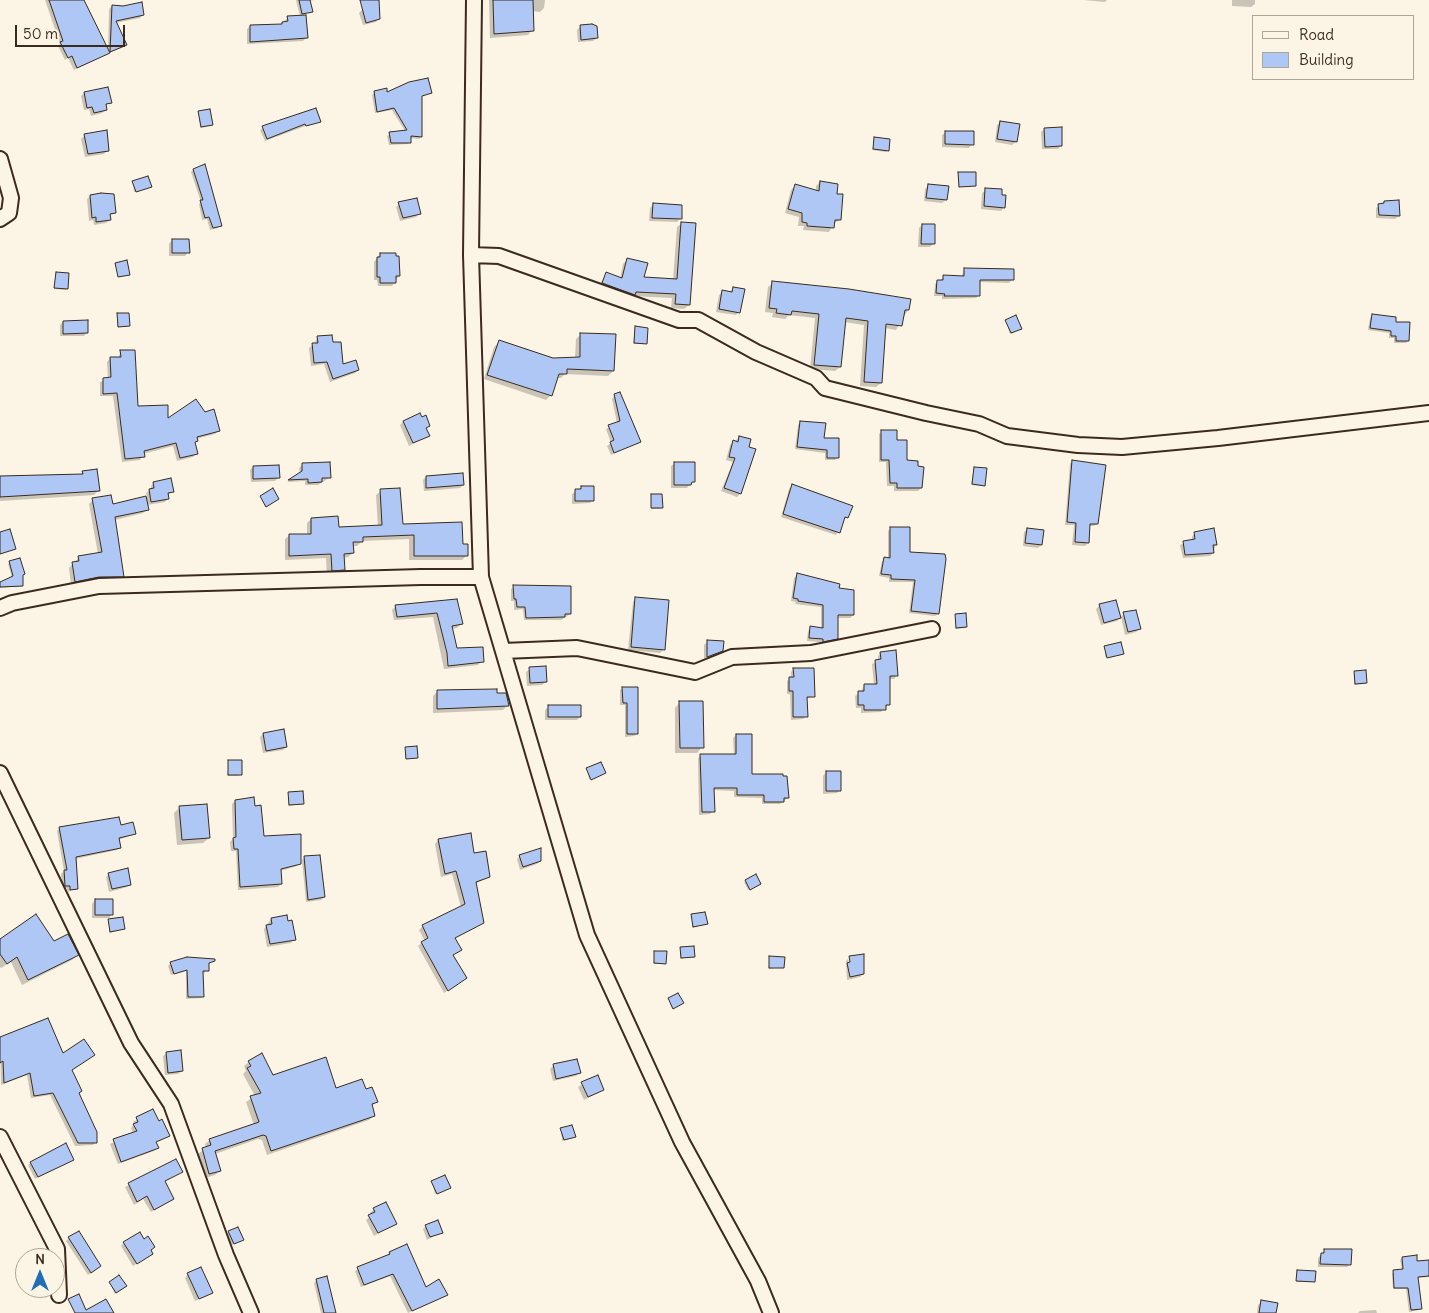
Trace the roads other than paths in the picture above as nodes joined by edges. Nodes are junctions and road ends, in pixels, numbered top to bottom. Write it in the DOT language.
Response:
graph roads {
  1 [pos="474,0"];
  2 [pos="0,159"];
  3 [pos="0,219"];
  4 [pos="471,255"];
  5 [pos="1429,413"];
  6 [pos="481,577"];
  7 [pos="0,608"];
  8 [pos="932,629"];
  9 [pos="503,651"];
  10 [pos="0,773"];
  11 [pos="0,1137"];
  12 [pos="56,1248"];
  13 [pos="250,1313"];
  14 [pos="771,1313"];
  1 -- 4 [label="street"];
  2 -- 3 [label="street"];
  4 -- 5 [label="street"];
  4 -- 6 [label="street"];
  6 -- 7 [label="street"];
  6 -- 9 [label="street"];
  8 -- 9 [label="street"];
  9 -- 14 [label="street"];
  10 -- 13 [label="street"];
  11 -- 12 [label="street"];
}
